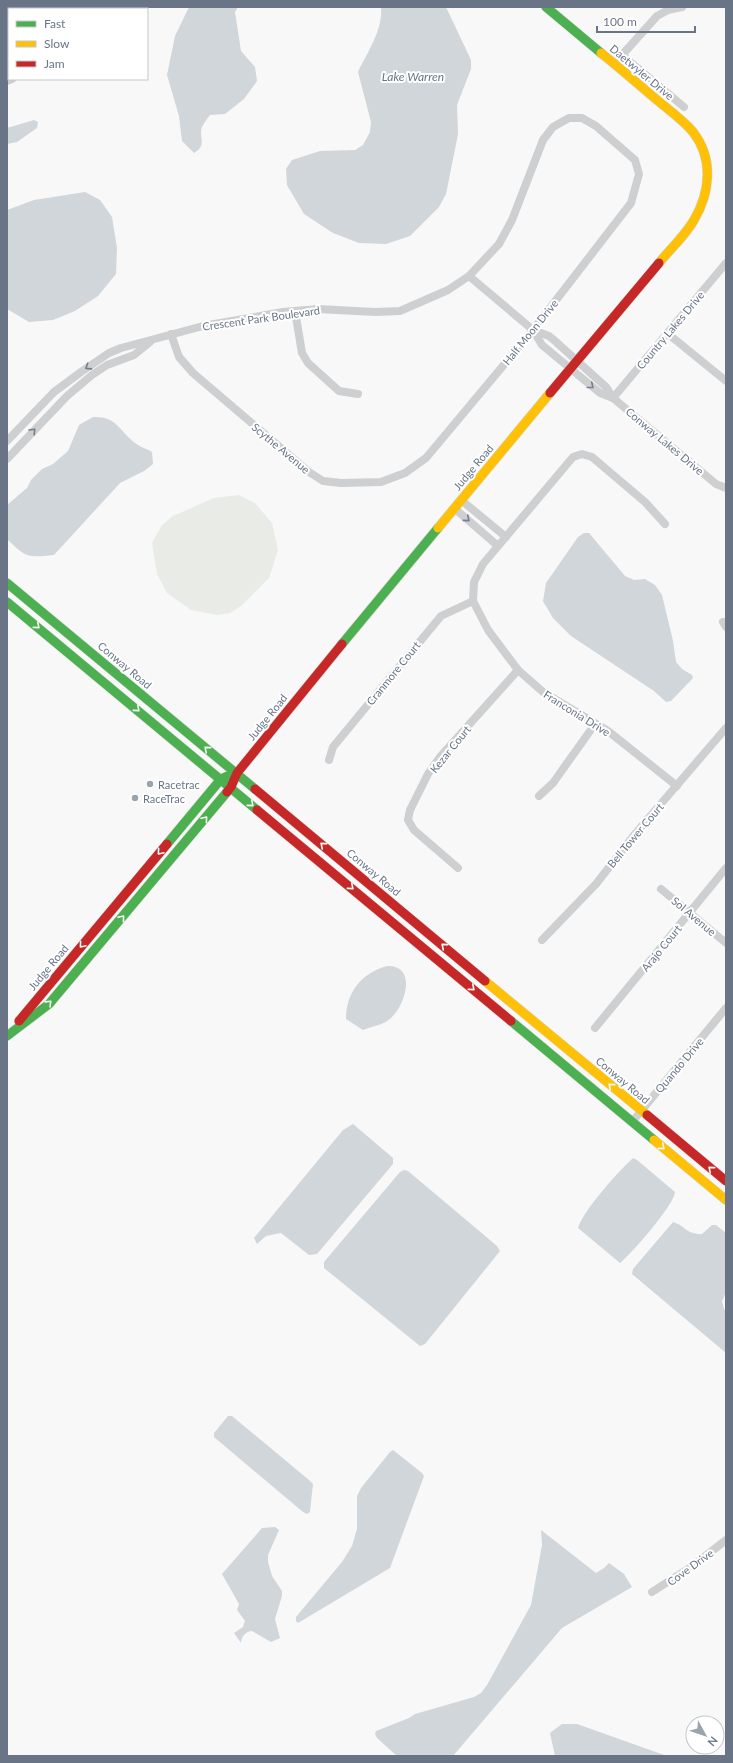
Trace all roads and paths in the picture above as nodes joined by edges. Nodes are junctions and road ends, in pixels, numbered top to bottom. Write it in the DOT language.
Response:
graph roads {
  1 [pos="546,7"];
  2 [pos="682,7"];
  3 [pos="622,55"];
  4 [pos="614,64"];
  5 [pos="684,106"];
  6 [pos="707,167"];
  7 [pos="631,202"];
  8 [pos="725,266"];
  9 [pos="469,276"];
  10 [pos="295,311"];
  11 [pos="533,330"];
  12 [pos="667,333"];
  13 [pos="171,334"];
  14 [pos="152,340"];
  15 [pos="555,341"];
  16 [pos="121,348"];
  17 [pos="548,350"];
  18 [pos="126,358"];
  19 [pos="577,361"];
  20 [pos="571,369"];
  21 [pos="726,381"];
  22 [pos="358,394"];
  23 [pos="613,398"];
  24 [pos="7,441"];
  25 [pos="426,458"];
  26 [pos="7,459"];
  27 [pos="726,488"];
  28 [pos="461,500"];
  29 [pos="454,508"];
  30 [pos="487,522"];
  31 [pos="665,524"];
  32 [pos="480,530"];
  33 [pos="506,537"];
  34 [pos="498,546"];
  35 [pos="7,583"];
  36 [pos="473,601"];
  37 [pos="7,602"];
  38 [pos="79,661"];
  39 [pos="109,667"];
  40 [pos="518,670"];
  41 [pos="595,724"];
  42 [pos="726,728"];
  43 [pos="329,760"];
  44 [pos="236,774"];
  45 [pos="221,779"];
  46 [pos="677,786"];
  47 [pos="231,787"];
  48 [pos="539,796"];
  49 [pos="458,868"];
  50 [pos="726,868"];
  51 [pos="661,889"];
  52 [pos="690,913"];
  53 [pos="542,940"];
  54 [pos="726,943"];
  55 [pos="456,974"];
  56 [pos="485,980"];
  57 [pos="726,1008"];
  58 [pos="595,1028"];
  59 [pos="7,1035"];
  60 [pos="641,1111"];
  61 [pos="632,1122"];
  62 [pos="726,1181"];
  63 [pos="726,1200"];
  64 [pos="726,1540"];
  65 [pos="652,1592"];
  1 -- 4 [label="main road, Daetwyler Drive"];
  2 -- 3 [label="street"];
  3 -- 4 [label="street"];
  3 -- 5 [label="street, Daetwyler Drive"];
  4 -- 6 [label="main road, Daetwyler Drive"];
  6 -- 19 [label="main road, Judge Road"];
  7 -- 9 [label="street, Crescent Park Boulevard"];
  7 -- 11 [label="street, Half Moon Drive"];
  8 -- 12 [label="street, Country Lakes Drive"];
  9 -- 10 [label="street, Crescent Park Boulevard"];
  9 -- 11 [label="street"];
  10 -- 13 [label="street, Crescent Park Boulevard"];
  10 -- 22 [label="street"];
  11 -- 15 [label="street, Conway Lakes Drive"];
  11 -- 17 [label="street, Conway Lakes Drive"];
  11 -- 25 [label="street, Half Moon Drive"];
  12 -- 21 [label="street"];
  12 -- 23 [label="street, Country Lakes Drive"];
  13 -- 14 [label="street, Crescent Park Boulevard"];
  13 -- 25 [label="street, Scythe Avenue"];
  14 -- 16 [label="street, Crescent Park Boulevard"];
  14 -- 18 [label="street, Crescent Park Boulevard"];
  15 -- 17 [label="street"];
  15 -- 19 [label="street, Conway Lakes Drive"];
  16 -- 18 [label="street"];
  16 -- 24 [label="street, Crescent Park Boulevard, one-way"];
  17 -- 20 [label="street, Conway Lakes Drive"];
  26 -- 18 [label="street, Crescent Park Boulevard, one-way"];
  19 -- 20 [label="main road, Judge Road"];
  19 -- 23 [label="street, Conway Lakes Drive"];
  20 -- 23 [label="street, Conway Lakes Drive, one-way"];
  20 -- 28 [label="main road, Judge Road"];
  23 -- 27 [label="street, Conway Lakes Drive"];
  28 -- 29 [label="main road, Judge Road"];
  28 -- 30 [label="street"];
  29 -- 32 [label="street, one-way"];
  29 -- 44 [label="main road, Judge Road"];
  30 -- 32 [label="street"];
  30 -- 33 [label="street"];
  31 -- 33 [label="street"];
  32 -- 34 [label="street"];
  33 -- 34 [label="street"];
  34 -- 36 [label="street"];
  35 -- 39 [label="main road, Conway Road"];
  36 -- 40 [label="street, Franconia Drive"];
  36 -- 43 [label="street, Cranmore Court"];
  37 -- 38 [label="main road, one-way"];
  38 -- 39 [label="main road"];
  38 -- 45 [label="main road, one-way"];
  44 -- 39 [label="main road, Conway Road, one-way"];
  40 -- 41 [label="street, Franconia Drive"];
  40 -- 49 [label="street, Kezar Court"];
  41 -- 46 [label="street, Franconia Drive"];
  41 -- 48 [label="street"];
  42 -- 46 [label="street, Bell Tower Court"];
  44 -- 45 [label="main road"];
  44 -- 47 [label="main road, Judge Road"];
  56 -- 44 [label="main road, Conway Road, one-way"];
  45 -- 47 [label="main road"];
  45 -- 59 [label="main road, Judge Road, one-way"];
  46 -- 53 [label="street, Bell Tower Court"];
  47 -- 55 [label="main road, one-way"];
  59 -- 47 [label="main road, Judge Road, one-way"];
  50 -- 52 [label="street, Arajo Court"];
  51 -- 52 [label="street, Sol Avenue"];
  52 -- 54 [label="street, Sol Avenue"];
  52 -- 58 [label="street, Arajo Court"];
  55 -- 56 [label="main road"];
  55 -- 61 [label="main road, one-way"];
  60 -- 56 [label="main road, Conway Road, one-way"];
  57 -- 60 [label="street, Quando Drive"];
  60 -- 61 [label="street, Quando Drive"];
  62 -- 60 [label="main road, Conway Road, one-way"];
  61 -- 63 [label="main road, one-way"];
  64 -- 65 [label="street, Cove Drive"];
}
